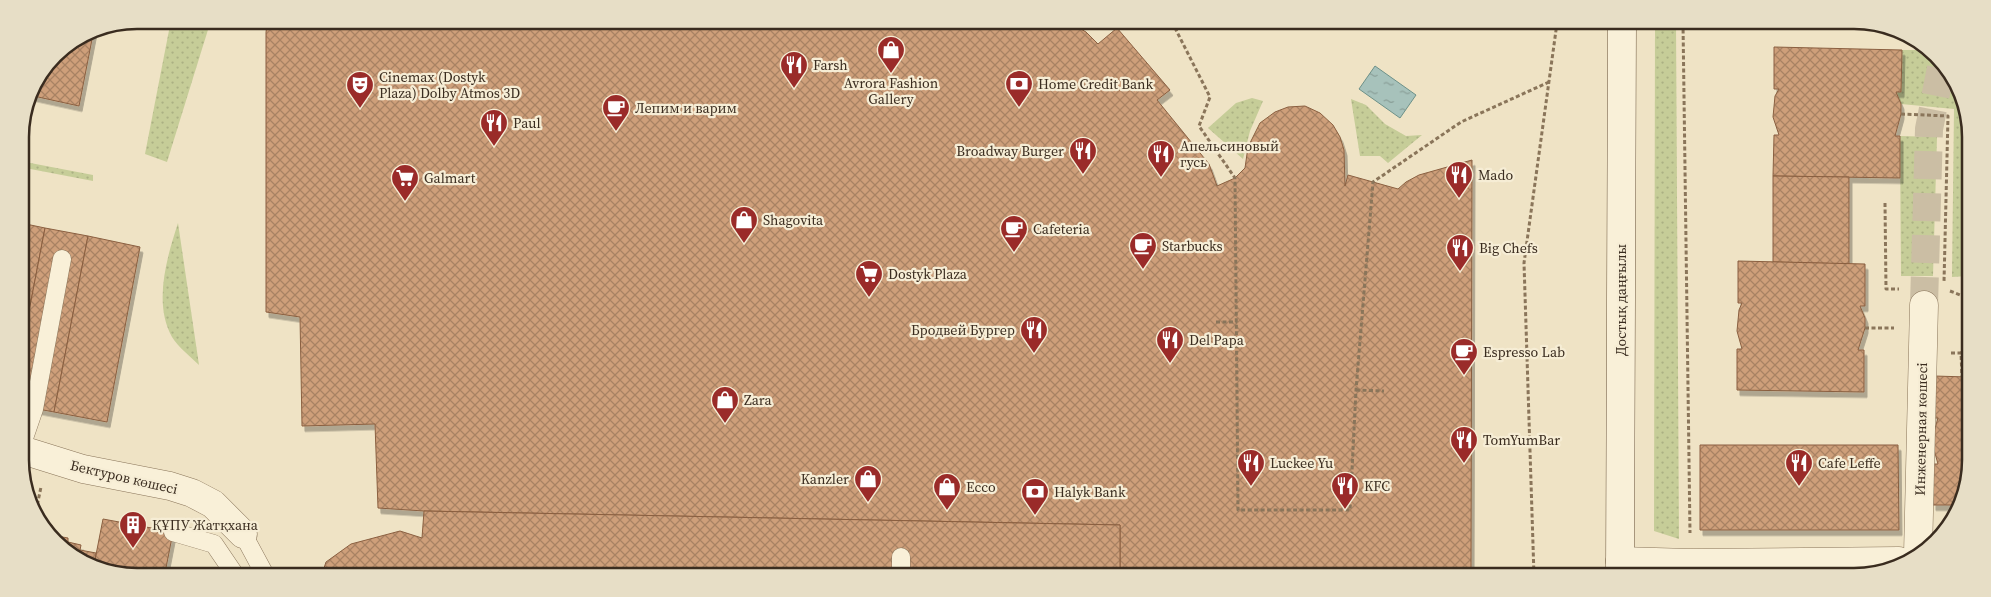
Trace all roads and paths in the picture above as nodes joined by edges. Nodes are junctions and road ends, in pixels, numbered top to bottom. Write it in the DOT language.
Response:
graph roads {
  1 [pos="1176,29"];
  2 [pos="1557,29"];
  3 [pos="1622,29"];
  4 [pos="1683,29"];
  5 [pos="1549,82"];
  6 [pos="1901,114"];
  7 [pos="1885,203"];
  8 [pos="62,259"];
  9 [pos="1962,296"];
  10 [pos="1915,297"];
  11 [pos="1216,322"];
  12 [pos="1236,322"];
  13 [pos="1942,353"];
  14 [pos="1961,353"];
  15 [pos="1962,364"];
  16 [pos="1962,377"];
  17 [pos="1356,390"];
  18 [pos="1384,392"];
  19 [pos="29,421"];
  20 [pos="29,436"];
  21 [pos="173,532"];
  22 [pos="242,534"];
  23 [pos="1918,547"];
  24 [pos="901,557"];
  25 [pos="1893,561"];
  26 [pos="1690,564"];
  27 [pos="230,568"];
  28 [pos="261,568"];
  29 [pos="900,568"];
  30 [pos="1534,568"];
  31 [pos="1620,568"];
  32 [pos="1634,568"];
  1 -- 12 [label="path"];
  2 -- 5 [label="path"];
  3 -- 31 [label="street, Достық даңғылы"];
  4 -- 26 [label="path"];
  5 -- 17 [label="path"];
  5 -- 30 [label="path"];
  6 -- 9 [label="path"];
  7 -- 10 [label="path"];
  8 -- 19 [label="lane"];
  10 -- 23 [label="street, Инженерная көшесі"];
  11 -- 12 [label="path"];
  12 -- 17 [label="path"];
  13 -- 14 [label="path"];
  14 -- 15 [label="path"];
  15 -- 16 [label="path"];
  17 -- 18 [label="path"];
  20 -- 22 [label="street, Бектуров көшесі"];
  21 -- 27 [label="lane"];
  22 -- 28 [label="lane"];
  24 -- 29 [label="lane"];
  25 -- 26 [label="street"];
  26 -- 32 [label="street"];
}
